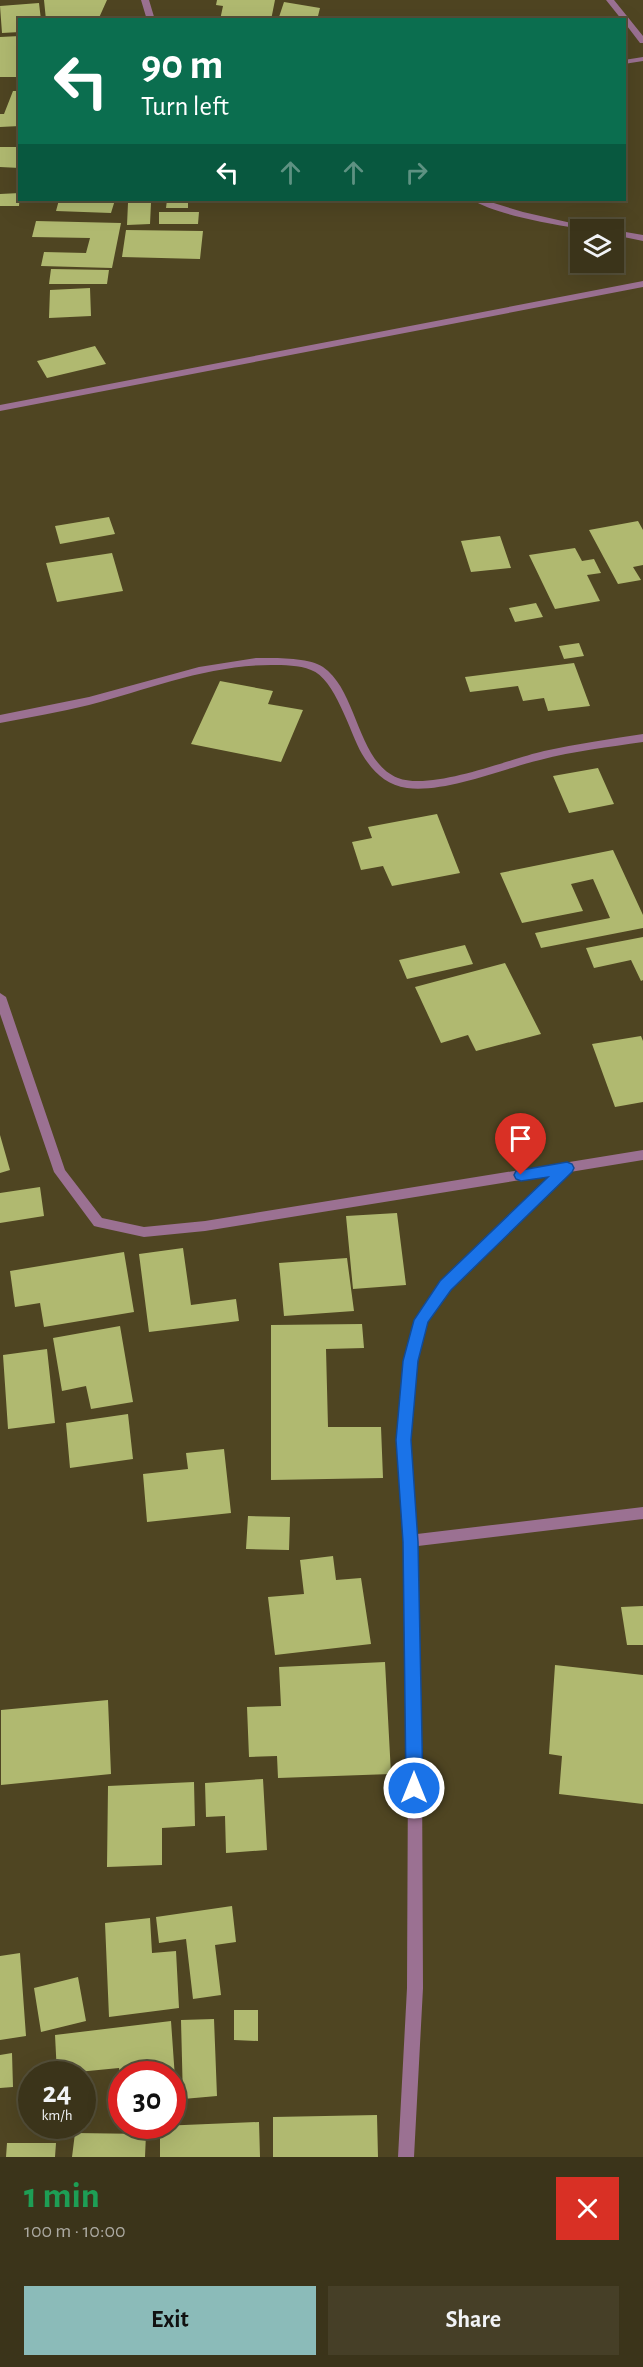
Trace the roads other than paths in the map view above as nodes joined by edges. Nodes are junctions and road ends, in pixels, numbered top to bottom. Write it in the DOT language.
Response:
graph roads {
  1 [pos="145,0"];
  2 [pos="610,0"];
  3 [pos="150,18"];
  4 [pos="624,18"];
  5 [pos="626,20"];
  6 [pos="643,41"];
  7 [pos="643,59"];
  8 [pos="626,62"];
  9 [pos="480,201"];
  10 [pos="570,224"];
  11 [pos="624,234"];
  12 [pos="643,238"];
  13 [pos="643,284"];
  14 [pos="0,408"];
  15 [pos="0,719"];
  16 [pos="643,738"];
  17 [pos="0,997"];
  18 [pos="643,1155"];
  19 [pos="567,1168"];
  20 [pos="643,1513"];
  21 [pos="411,1542"];
  22 [pos="406,2157"];
  1 -- 3 [label="street"];
  2 -- 4 [label="street"];
  5 -- 6 [label="street"];
  7 -- 8 [label="street"];
  9 -- 10 [label="street"];
  11 -- 12 [label="street"];
  13 -- 14 [label="street"];
  15 -- 16 [label="street"];
  17 -- 19 [label="street"];
  18 -- 19 [label="street"];
  19 -- 21 [label="street"];
  20 -- 21 [label="street"];
  21 -- 22 [label="street"];
}
